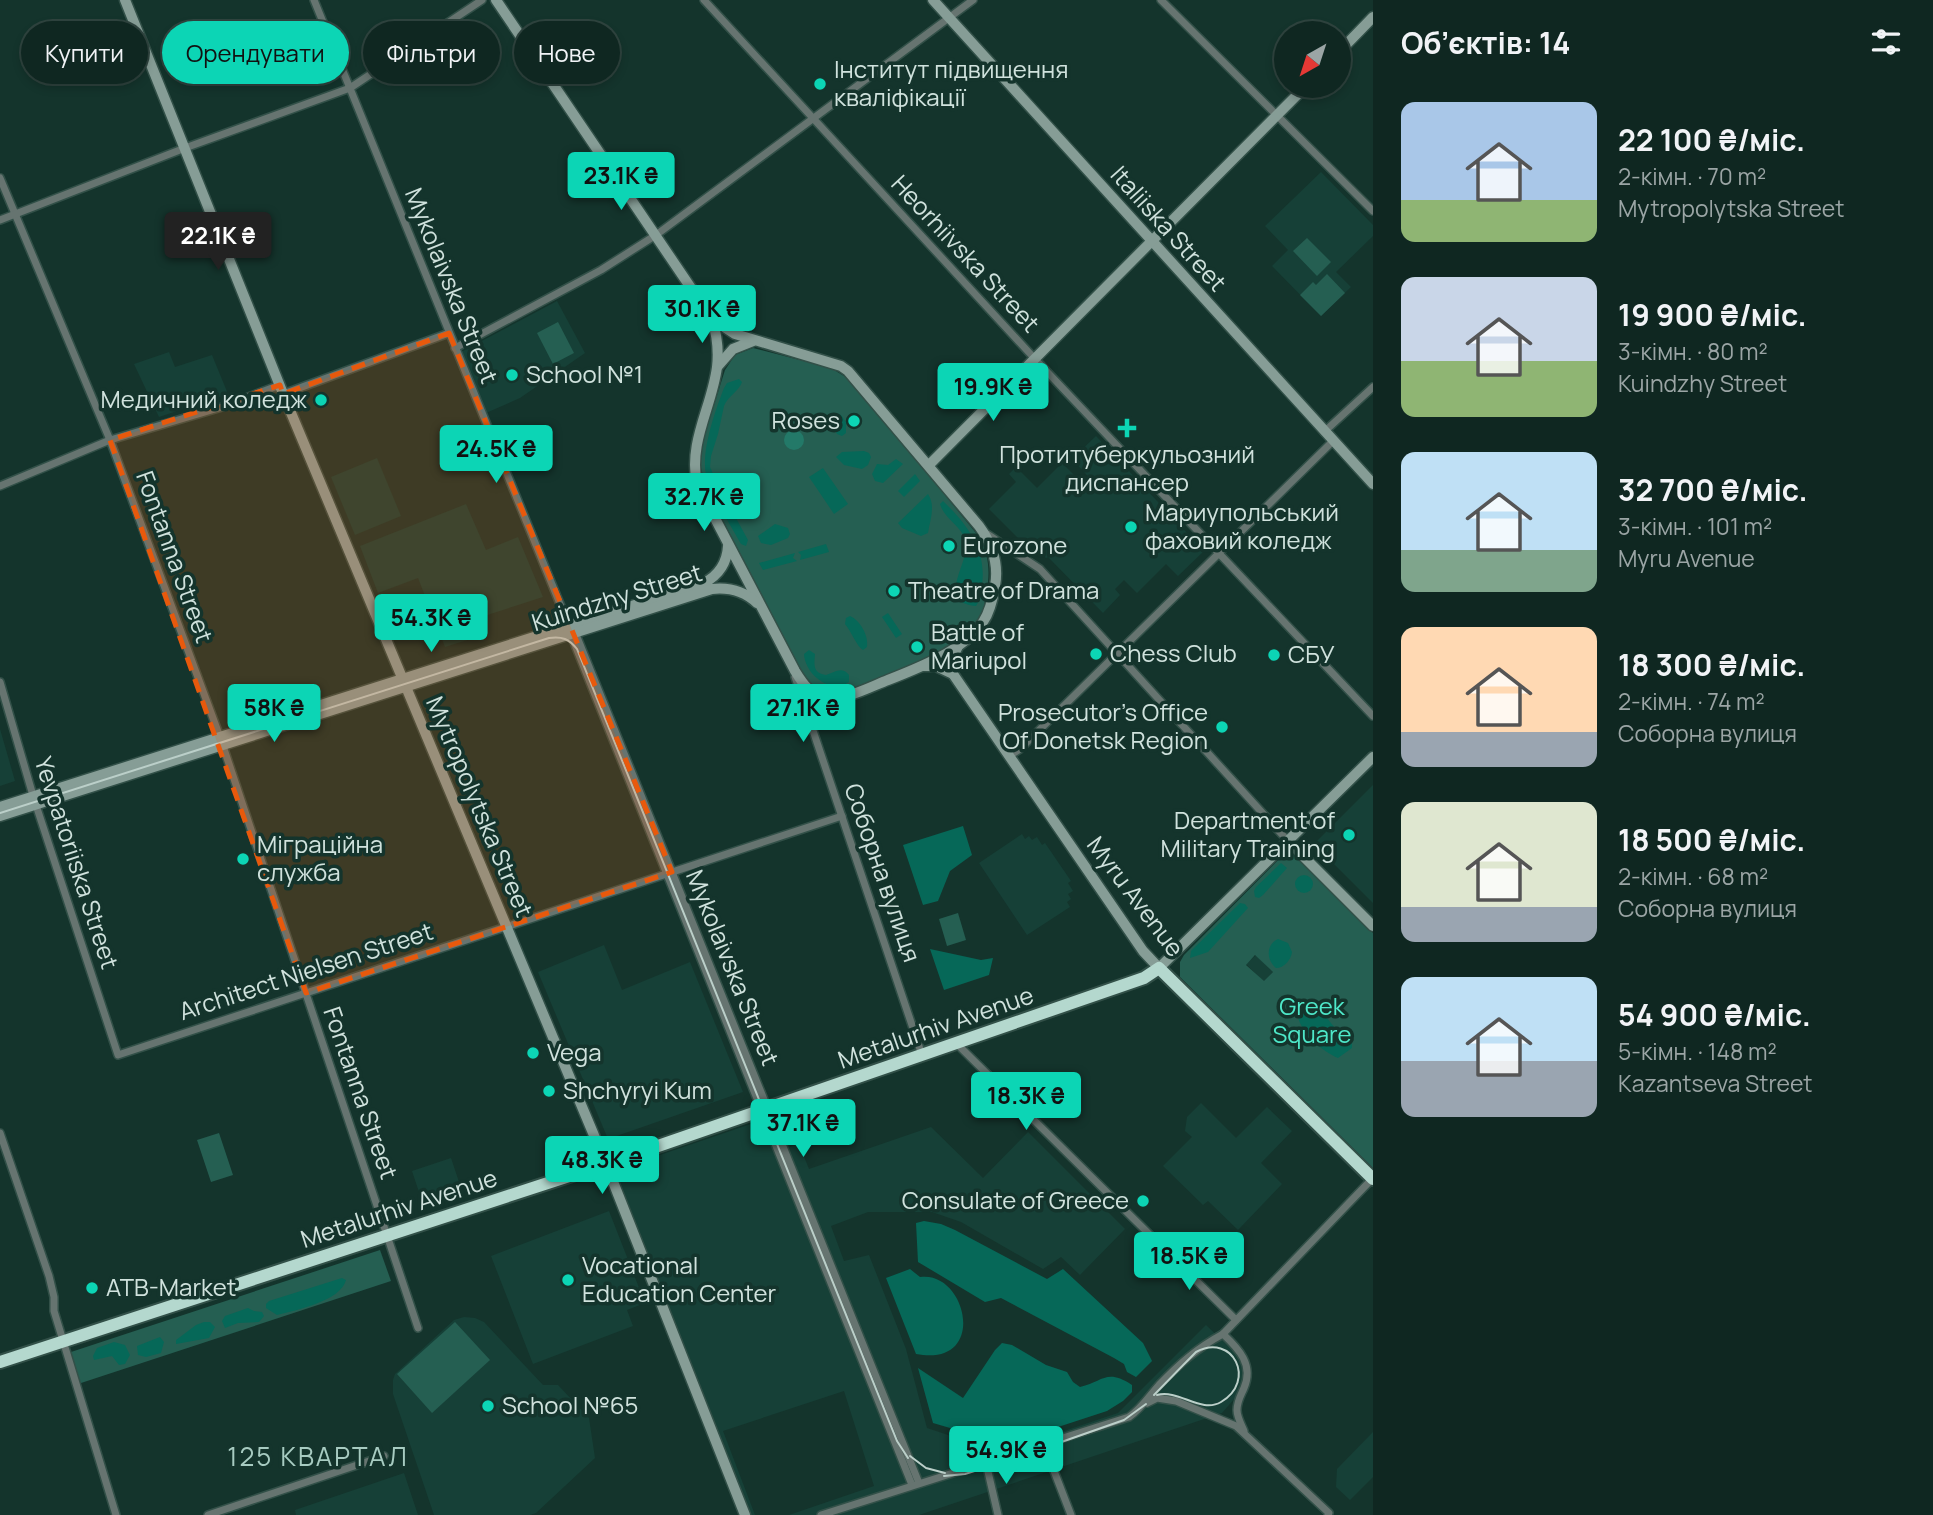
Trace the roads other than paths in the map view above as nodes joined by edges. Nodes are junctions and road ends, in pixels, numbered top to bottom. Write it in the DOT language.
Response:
graph roads {
  1 [pos="125,0"];
  2 [pos="314,0"];
  3 [pos="482,0"];
  4 [pos="496,0"];
  5 [pos="704,0"];
  6 [pos="933,0"];
  7 [pos="973,0"];
  8 [pos="1161,0"];
  9 [pos="1373,17"];
  10 [pos="950,19"];
  11 [pos="1351,40"];
  12 [pos="350,88"];
  13 [pos="1294,98"];
  14 [pos="1277,114"];
  15 [pos="814,118"];
  16 [pos="185,148"];
  17 [pos="0,178"];
  18 [pos="1373,211"];
  19 [pos="16,214"];
  20 [pos="0,220"];
  21 [pos="656,236"];
  22 [pos="1152,242"];
  23 [pos="712,319"];
  24 [pos="449,333"];
  25 [pos="757,341"];
  26 [pos="455,348"];
  27 [pos="1035,359"];
  28 [pos="717,370"];
  29 [pos="1373,387"];
  30 [pos="282,389"];
  31 [pos="1324,432"];
  32 [pos="110,440"];
  33 [pos="1333,441"];
  34 [pos="929,465"];
  35 [pos="1373,484"];
  36 [pos="0,486"];
  37 [pos="979,526"];
  38 [pos="728,546"];
  39 [pos="1219,554"];
  40 [pos="762,609"];
  41 [pos="571,631"];
  42 [pos="959,643"];
  43 [pos="1117,654"];
  44 [pos="791,663"];
  45 [pos="923,666"];
  46 [pos="953,674"];
  47 [pos="0,682"];
  48 [pos="405,682"];
  49 [pos="1373,716"];
  50 [pos="221,741"];
  51 [pos="1009,756"];
  52 [pos="1373,757"];
  53 [pos="35,800"];
  54 [pos="0,807"];
  55 [pos="0,816"];
  56 [pos="842,816"];
  57 [pos="1288,841"];
  58 [pos="669,873"];
  59 [pos="506,926"];
  60 [pos="1373,926"];
  61 [pos="1159,968"];
  62 [pos="306,993"];
  63 [pos="957,1043"];
  64 [pos="118,1055"];
  65 [pos="922,1055"];
  66 [pos="764,1110"];
  67 [pos="0,1133"];
  68 [pos="606,1164"];
  69 [pos="1373,1178"];
  70 [pos="387,1235"];
  71 [pos="1236,1320"];
  72 [pos="418,1328"];
  73 [pos="1223,1334"];
  74 [pos="63,1342"];
  75 [pos="0,1362"];
  76 [pos="1155,1395"];
  77 [pos="1236,1408"];
  78 [pos="1220,1418"];
  79 [pos="1245,1432"];
  80 [pos="1044,1445"];
  81 [pos="384,1456"];
  82 [pos="986,1463"];
  83 [pos="916,1484"];
  84 [pos="1329,1514"];
  85 [pos="116,1515"];
  86 [pos="208,1515"];
  87 [pos="744,1515"];
  88 [pos="821,1515"];
  89 [pos="998,1515"];
  90 [pos="1071,1515"];
  1 -- 16 [label="main road, Mytropolytska Street"];
  2 -- 12 [label="street, Mykolaivska Street"];
  3 -- 12 [label="street"];
  4 -- 21 [label="main road"];
  5 -- 15 [label="street, Heorhiivska Street"];
  6 -- 10 [label="main road, Italiiska Street"];
  7 -- 10 [label="street"];
  8 -- 14 [label="street"];
  9 -- 11 [label="main road"];
  10 -- 15 [label="street"];
  10 -- 22 [label="main road, Italiiska Street"];
  12 -- 16 [label="street"];
  12 -- 24 [label="street, Mykolaivska Street"];
  13 -- 14 [label="main road"];
  14 -- 18 [label="street"];
  14 -- 22 [label="main road"];
  15 -- 21 [label="street"];
  15 -- 27 [label="street, Heorhiivska Street"];
  16 -- 19 [label="street"];
  16 -- 30 [label="main road, Mytropolytska Street"];
  17 -- 19 [label="street, Fontanna Street"];
  19 -- 20 [label="street"];
  19 -- 32 [label="street, Fontanna Street"];
  21 -- 23 [label="main road"];
  21 -- 26 [label="street"];
  22 -- 27 [label="main road"];
  22 -- 31 [label="main road, Italiiska Street"];
  23 -- 25 [label="main road"];
  23 -- 28 [label="main road"];
  24 -- 26 [label="street, Mykolaivska Street"];
  24 -- 30 [label="street"];
  25 -- 28 [label="main road"];
  25 -- 34 [label="main road"];
  26 -- 41 [label="street, Mykolaivska Street"];
  27 -- 34 [label="main road"];
  27 -- 39 [label="street, Heorhiivska Street"];
  28 -- 38 [label="main road"];
  29 -- 31 [label="street"];
  30 -- 32 [label="street"];
  30 -- 48 [label="main road, Mytropolytska Street"];
  31 -- 33 [label="main road, Italiiska Street"];
  32 -- 36 [label="street"];
  32 -- 50 [label="street, Fontanna Street"];
  33 -- 35 [label="main road, Italiiska Street"];
  33 -- 39 [label="street"];
  34 -- 37 [label="main road"];
  37 -- 42 [label="main road"];
  37 -- 43 [label="street"];
  38 -- 40 [label="main road"];
  38 -- 41 [label="main road, Kuindzhy Street"];
  39 -- 43 [label="street"];
  39 -- 49 [label="street, Heorhiivska Street"];
  40 -- 41 [label="main road, Kuindzhy Street"];
  40 -- 44 [label="main road"];
  41 -- 48 [label="main road, Kuindzhy Street"];
  41 -- 58 [label="street, Mykolaivska Street"];
  42 -- 45 [label="main road"];
  42 -- 46 [label="main road"];
  43 -- 51 [label="street"];
  43 -- 57 [label="street"];
  44 -- 45 [label="main road"];
  44 -- 56 [label="street, Соборна вулиця"];
  45 -- 46 [label="main road"];
  46 -- 51 [label="main road, Myru Avenue"];
  47 -- 53 [label="street, Yevpatoriiska Street"];
  48 -- 50 [label="main road, Kuindzhy Street"];
  48 -- 59 [label="main road, Mytropolytska Street"];
  50 -- 53 [label="main road, Kuindzhy Street"];
  50 -- 62 [label="street, Fontanna Street"];
  51 -- 61 [label="main road, Myru Avenue"];
  52 -- 57 [label="main road, Metalurhiv Avenue"];
  53 -- 54 [label="main road, Kuindzhy Street"];
  53 -- 55 [label="main road, Kuindzhy Street"];
  53 -- 64 [label="street, Yevpatoriiska Street"];
  56 -- 58 [label="street, Architect Nielsen Street"];
  56 -- 65 [label="street, Соборна вулиця"];
  57 -- 60 [label="main road"];
  57 -- 61 [label="main road, Metalurhiv Avenue"];
  58 -- 59 [label="street, Architect Nielsen Street"];
  58 -- 66 [label="street, Mykolaivska Street"];
  59 -- 62 [label="street, Architect Nielsen Street"];
  59 -- 68 [label="main road, Mytropolytska Street"];
  61 -- 63 [label="highway, Metalurhiv Avenue"];
  61 -- 69 [label="highway, Myru Avenue"];
  62 -- 64 [label="street, Architect Nielsen Street"];
  62 -- 70 [label="street, Fontanna Street"];
  63 -- 65 [label="highway, Metalurhiv Avenue"];
  63 -- 71 [label="street"];
  65 -- 66 [label="highway, Metalurhiv Avenue"];
  66 -- 68 [label="highway, Metalurhiv Avenue"];
  66 -- 83 [label="street, Mykolaivska Street"];
  67 -- 74 [label="street"];
  68 -- 70 [label="highway, Metalurhiv Avenue"];
  68 -- 87 [label="main road, Mytropolytska Street"];
  69 -- 71 [label="street"];
  70 -- 72 [label="street, Fontanna Street"];
  70 -- 74 [label="highway, Metalurhiv Avenue"];
  71 -- 73 [label="street"];
  73 -- 76 [label="street"];
  73 -- 77 [label="street"];
  74 -- 75 [label="highway, Metalurhiv Avenue"];
  74 -- 85 [label="street"];
  76 -- 78 [label="street"];
  76 -- 80 [label="street"];
  77 -- 78 [label="street"];
  77 -- 79 [label="street"];
  78 -- 79 [label="street"];
  79 -- 84 [label="street"];
  80 -- 82 [label="street"];
  80 -- 90 [label="street"];
  81 -- 86 [label="street"];
  82 -- 83 [label="street"];
  82 -- 89 [label="street"];
  83 -- 88 [label="street"];
}
